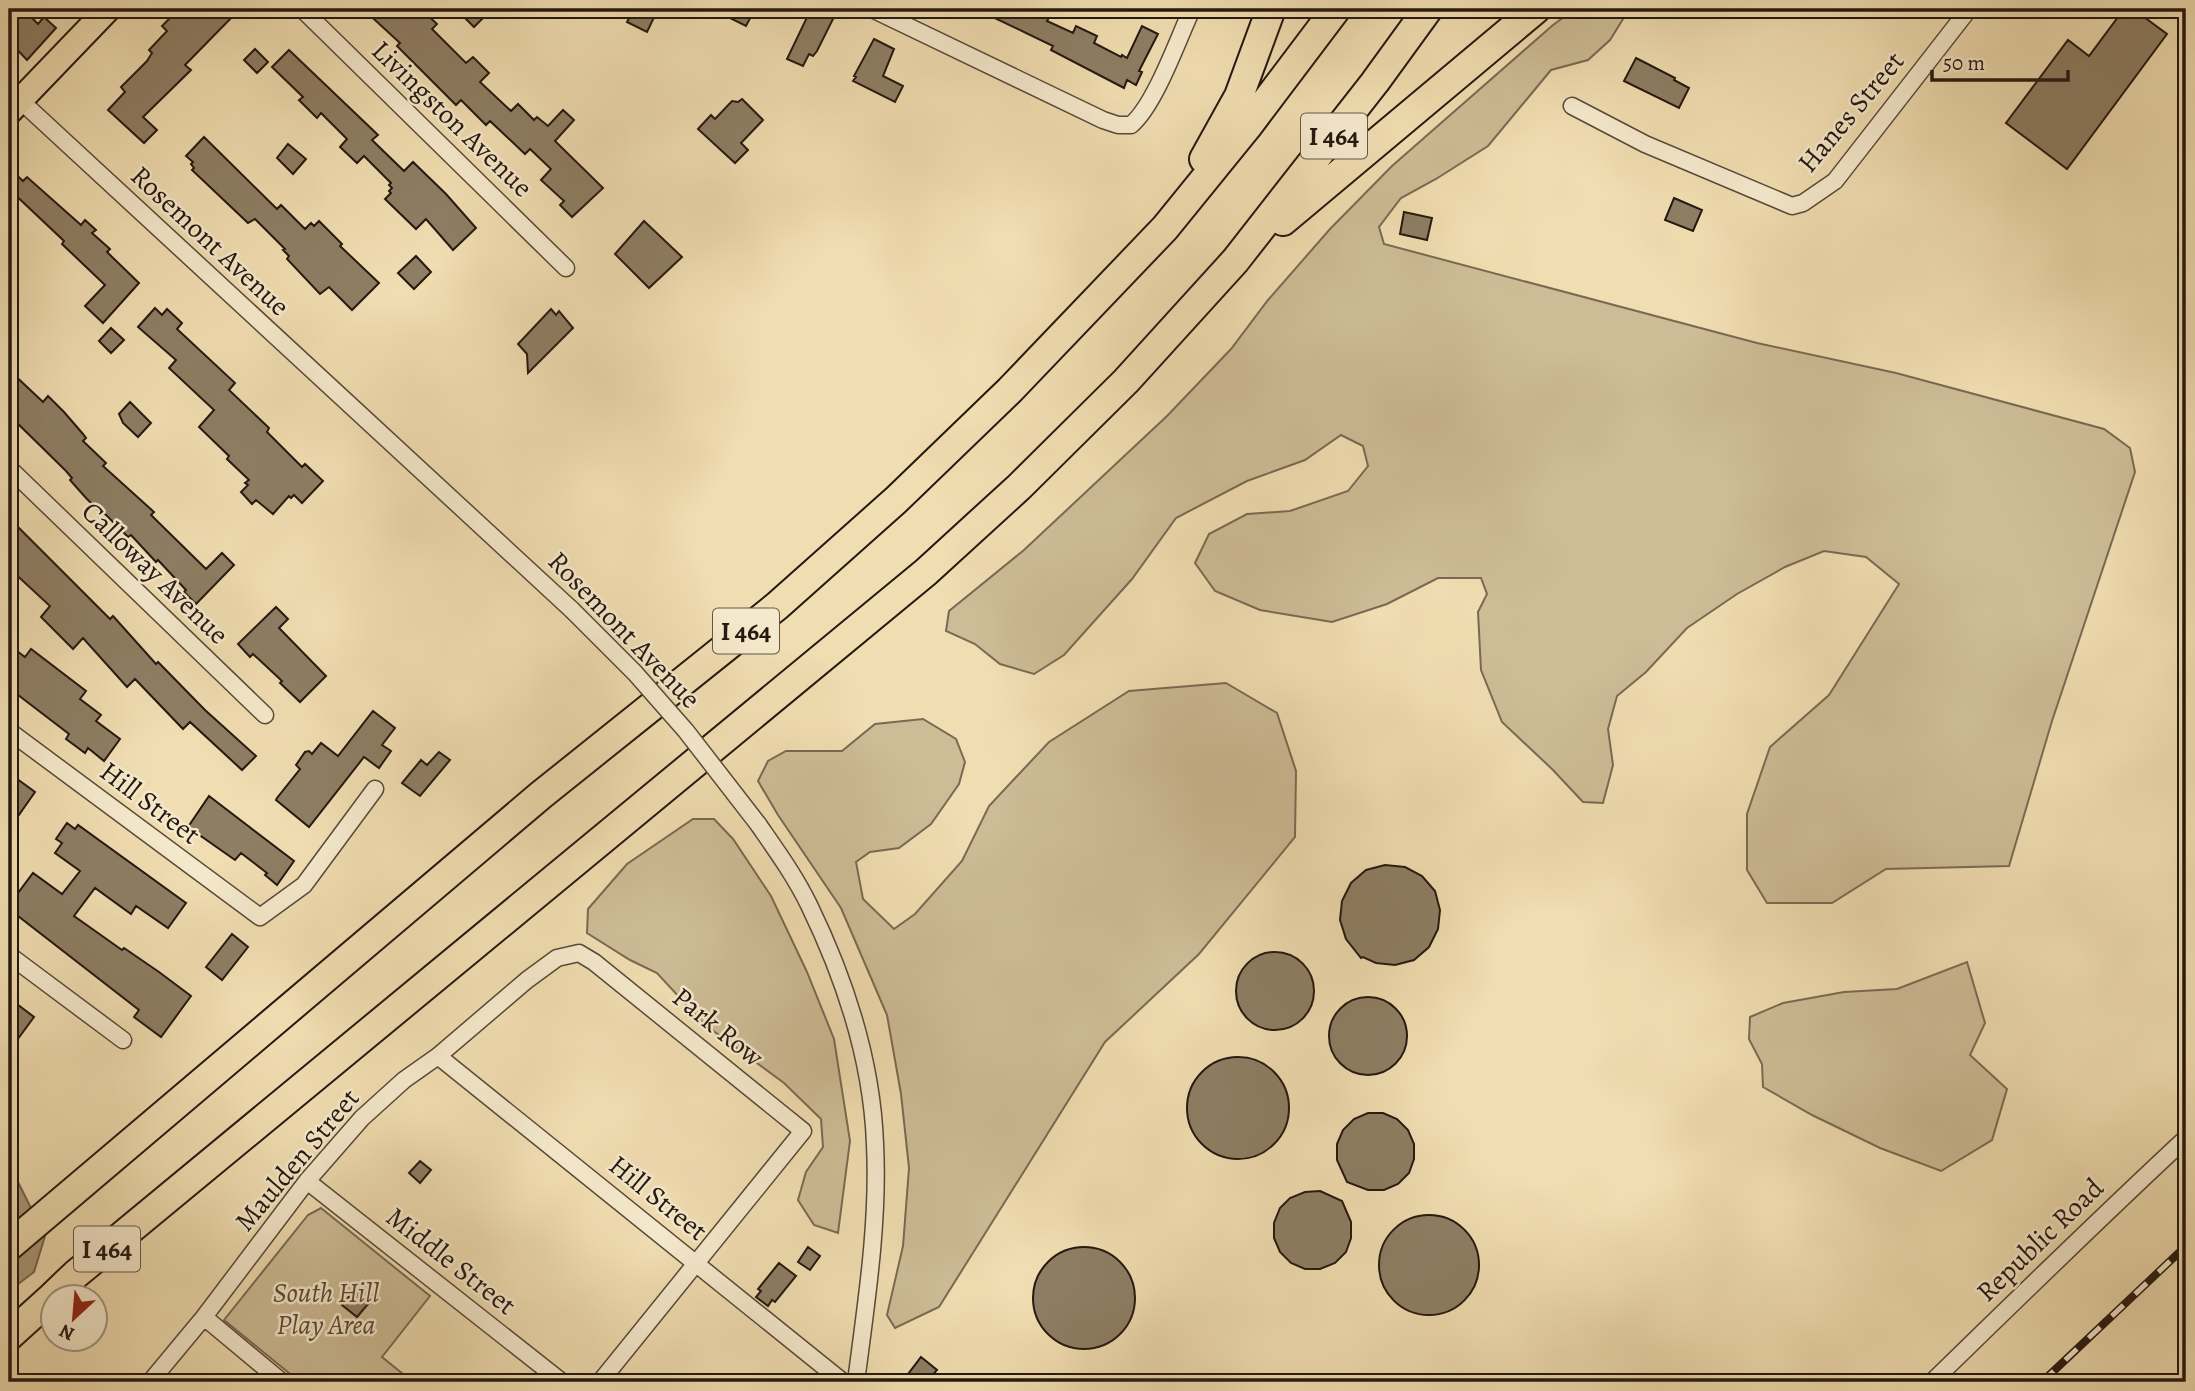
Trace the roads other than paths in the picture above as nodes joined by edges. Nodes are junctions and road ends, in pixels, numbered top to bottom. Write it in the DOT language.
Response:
graph roads {
  1 [pos="108,9"];
  2 [pos="302,9"];
  3 [pos="872,9"];
  4 [pos="1192,9"];
  5 [pos="1271,9"];
  6 [pos="1336,9"];
  7 [pos="1428,9"];
  8 [pos="1536,9"];
  9 [pos="1969,9"];
  10 [pos="13,101"];
  11 [pos="1572,106"];
  12 [pos="1150,245"];
  13 [pos="1235,261"];
  14 [pos="566,268"];
  15 [pos="9,468"];
  16 [pos="265,715"];
  17 [pos="9,731"];
  18 [pos="375,789"];
  19 [pos="579,953"];
  20 [pos="9,955"];
  21 [pos="122,1040"];
  22 [pos="438,1056"];
  23 [pos="2186,1138"];
  24 [pos="307,1181"];
  25 [pos="9,1246"];
  26 [pos="697,1263"];
  27 [pos="68,1282"];
  28 [pos="38,1310"];
  29 [pos="204,1317"];
  30 [pos="9,1336"];
  31 [pos="150,1382"];
  32 [pos="282,1382"];
  33 [pos="562,1382"];
  34 [pos="600,1382"];
  35 [pos="843,1382"];
  36 [pos="856,1382"];
  37 [pos="1932,1382"];
  1 -- 10 [label="main road"];
  2 -- 14 [label="street, Livingston Avenue"];
  3 -- 4 [label="street"];
  5 -- 12 [label="highway"];
  6 -- 12 [label="highway, I 464"];
  7 -- 13 [label="highway, I 464"];
  8 -- 13 [label="highway"];
  9 -- 11 [label="street, Hanes Street"];
  10 -- 36 [label="street, Rosemont Avenue, bridge"];
  12 -- 25 [label="highway, I 464"];
  13 -- 27 [label="highway, I 464"];
  15 -- 16 [label="street, Calloway Avenue"];
  17 -- 18 [label="street, Hill Street"];
  19 -- 22 [label="street, Maulden Street"];
  19 -- 26 [label="street, Park Row"];
  20 -- 21 [label="street"];
  22 -- 24 [label="street, Maulden Street"];
  22 -- 26 [label="street, Hill Street"];
  23 -- 37 [label="street, Republic Road"];
  24 -- 29 [label="street, Maulden Street"];
  24 -- 33 [label="street, Middle Street"];
  26 -- 34 [label="street"];
  26 -- 35 [label="street, Hill Street"];
  28 -- 30 [label="highway, I 464"];
  29 -- 31 [label="street, Maulden Street"];
  29 -- 32 [label="street"];
}
